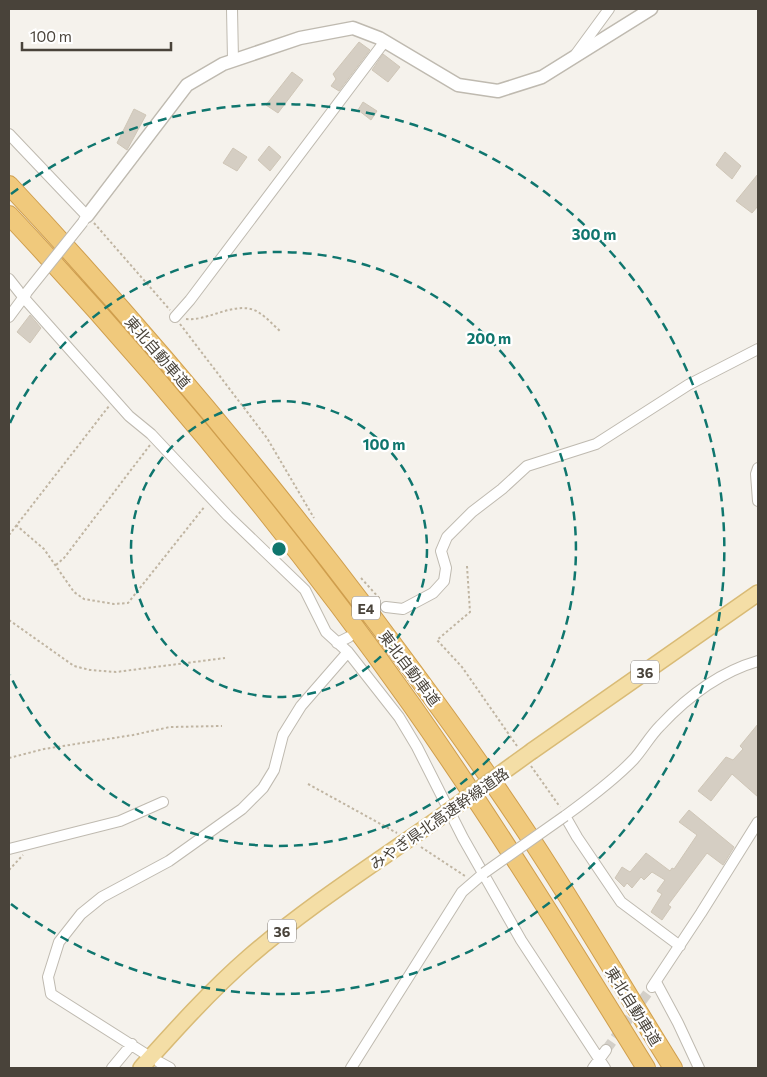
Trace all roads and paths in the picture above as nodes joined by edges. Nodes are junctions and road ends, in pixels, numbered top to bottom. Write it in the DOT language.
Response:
graph roads {
  1 [pos="232,9"];
  2 [pos="609,9"];
  3 [pos="651,9"];
  4 [pos="385,41"];
  5 [pos="574,57"];
  6 [pos="233,60"];
  7 [pos="9,134"];
  8 [pos="9,185"];
  9 [pos="9,215"];
  10 [pos="85,219"];
  11 [pos="9,279"];
  12 [pos="25,295"];
  13 [pos="9,317"];
  14 [pos="175,317"];
  15 [pos="281,332"];
  16 [pos="758,349"];
  17 [pos="114,399"];
  18 [pos="155,438"];
  19 [pos="758,468"];
  20 [pos="211,498"];
  21 [pos="758,501"];
  22 [pos="318,524"];
  23 [pos="16,525"];
  24 [pos="9,535"];
  25 [pos="56,565"];
  26 [pos="467,566"];
  27 [pos="356,572"];
  28 [pos="758,593"];
  29 [pos="386,607"];
  30 [pos="9,620"];
  31 [pos="349,637"];
  32 [pos="338,643"];
  33 [pos="348,652"];
  34 [pos="224,658"];
  35 [pos="758,661"];
  36 [pos="222,726"];
  37 [pos="528,756"];
  38 [pos="9,758"];
  39 [pos="308,784"];
  40 [pos="163,802"];
  41 [pos="565,816"];
  42 [pos="758,822"];
  43 [pos="397,833"];
  44 [pos="419,846"];
  45 [pos="9,849"];
  46 [pos="484,873"];
  47 [pos="473,881"];
  48 [pos="680,946"];
  49 [pos="132,1044"];
  50 [pos="606,1050"];
  51 [pos="144,1052"];
  52 [pos="159,1062"];
  53 [pos="602,1064"];
  54 [pos="112,1068"];
  55 [pos="141,1068"];
  56 [pos="170,1068"];
  57 [pos="351,1068"];
  58 [pos="593,1068"];
  59 [pos="646,1068"];
  60 [pos="673,1068"];
  61 [pos="699,1068"];
  1 -- 6 [label="street"];
  2 -- 5 [label="street"];
  3 -- 5 [label="street"];
  4 -- 5 [label="street"];
  4 -- 6 [label="street"];
  4 -- 14 [label="street"];
  6 -- 10 [label="street"];
  7 -- 10 [label="street"];
  8 -- 60 [label="highway, 東北自動車道 / E4"];
  9 -- 59 [label="highway, 東北自動車道 / E4"];
  10 -- 12 [label="street, bridge"];
  10 -- 14 [label="path"];
  11 -- 12 [label="street"];
  12 -- 13 [label="street"];
  12 -- 17 [label="street"];
  14 -- 15 [label="path"];
  14 -- 22 [label="path"];
  16 -- 29 [label="street"];
  17 -- 18 [label="street"];
  17 -- 23 [label="path"];
  18 -- 20 [label="street"];
  18 -- 25 [label="path"];
  19 -- 21 [label="street"];
  20 -- 25 [label="path"];
  20 -- 32 [label="street"];
  23 -- 24 [label="path"];
  23 -- 25 [label="path"];
  26 -- 37 [label="path"];
  27 -- 29 [label="path"];
  28 -- 37 [label="main road, みやぎ県北高速幹線道路 / 36"];
  30 -- 34 [label="path"];
  31 -- 32 [label="street"];
  32 -- 33 [label="street"];
  33 -- 46 [label="street"];
  33 -- 49 [label="street"];
  35 -- 41 [label="street"];
  36 -- 38 [label="path"];
  37 -- 41 [label="path"];
  37 -- 55 [label="main road, みやぎ県北高速幹線道路 / 36, bridge"];
  39 -- 43 [label="path"];
  40 -- 45 [label="street"];
  41 -- 46 [label="street, bridge"];
  41 -- 48 [label="street"];
  42 -- 48 [label="street"];
  44 -- 47 [label="path"];
  46 -- 47 [label="street"];
  46 -- 53 [label="street"];
  47 -- 57 [label="street"];
  48 -- 61 [label="street"];
  49 -- 51 [label="street"];
  49 -- 54 [label="street"];
  50 -- 53 [label="street"];
  52 -- 56 [label="street"];
  53 -- 58 [label="street"];
}
